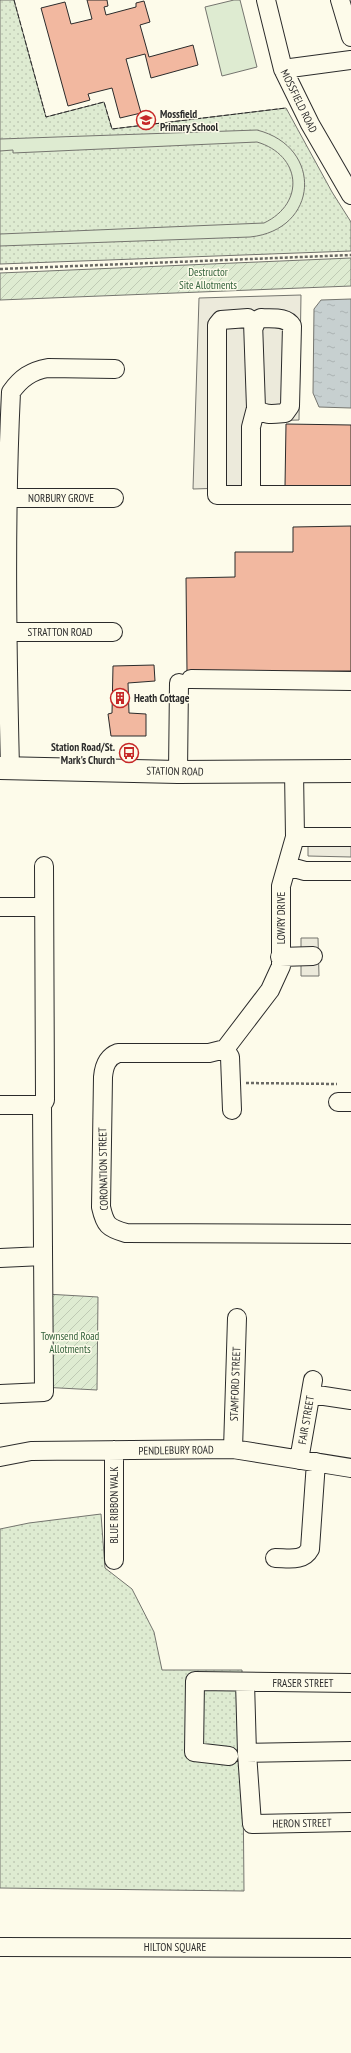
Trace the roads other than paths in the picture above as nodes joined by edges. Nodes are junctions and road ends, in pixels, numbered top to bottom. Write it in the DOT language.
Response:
graph roads {
  1 [pos="266,0"];
  2 [pos="340,0"];
  3 [pos="351,37"];
  4 [pos="351,60"];
  5 [pos="282,69"];
  6 [pos="349,188"];
  7 [pos="254,327"];
  8 [pos="115,368"];
  9 [pos="256,408"];
  10 [pos="4,478"];
  11 [pos="251,495"];
  12 [pos="351,495"];
  13 [pos="7,498"];
  14 [pos="114,498"];
  15 [pos="3,546"];
  16 [pos="4,611"];
  17 [pos="8,632"];
  18 [pos="113,632"];
  19 [pos="4,679"];
  20 [pos="351,681"];
  21 [pos="5,768"];
  22 [pos="294,771"];
  23 [pos="351,771"];
  24 [pos="178,772"];
  25 [pos="295,837"];
  26 [pos="351,837"];
  27 [pos="44,866"];
  28 [pos="287,866"];
  29 [pos="351,871"];
  30 [pos="0,907"];
  31 [pos="44,907"];
  32 [pos="313,956"];
  33 [pos="280,957"];
  34 [pos="225,1049"];
  35 [pos="0,1105"];
  36 [pos="42,1105"];
  37 [pos="232,1110"];
  38 [pos="351,1234"];
  39 [pos="43,1256"];
  40 [pos="0,1258"];
  41 [pos="238,1318"];
  42 [pos="0,1394"];
  43 [pos="351,1400"];
  44 [pos="233,1449"];
  45 [pos="114,1450"];
  46 [pos="0,1457"];
  47 [pos="308,1461"];
  48 [pos="351,1468"];
  49 [pos="275,1558"];
  50 [pos="114,1560"];
  51 [pos="250,1682"];
  52 [pos="351,1683"];
  53 [pos="351,1752"];
  54 [pos="246,1753"];
  55 [pos="229,1756"];
  56 [pos="351,1822"];
  57 [pos="0,1948"];
  58 [pos="351,1948"];
  1 -- 5 [label="street, MOSSFIELD ROAD"];
  2 -- 3 [label="street"];
  4 -- 5 [label="street"];
  5 -- 6 [label="street, MOSSFIELD ROAD"];
  7 -- 9 [label="street"];
  7 -- 9 [label="street"];
  7 -- 11 [label="street"];
  8 -- 10 [label="street"];
  9 -- 11 [label="street"];
  10 -- 13 [label="street"];
  11 -- 12 [label="street"];
  13 -- 14 [label="street, NORBURY GROVE"];
  13 -- 15 [label="street"];
  15 -- 16 [label="street"];
  16 -- 17 [label="street"];
  17 -- 18 [label="street, STRATTON ROAD"];
  17 -- 19 [label="street"];
  19 -- 21 [label="street"];
  20 -- 24 [label="street"];
  21 -- 24 [label="main road, STATION ROAD"];
  22 -- 23 [label="main road, STATION ROAD"];
  22 -- 24 [label="main road, STATION ROAD"];
  22 -- 25 [label="street, LOWRY DRIVE"];
  25 -- 26 [label="street"];
  25 -- 28 [label="street, LOWRY DRIVE"];
  27 -- 31 [label="street"];
  28 -- 29 [label="street"];
  28 -- 33 [label="street, LOWRY DRIVE"];
  30 -- 31 [label="street"];
  31 -- 36 [label="street"];
  32 -- 33 [label="street"];
  33 -- 34 [label="street, LOWRY DRIVE"];
  34 -- 37 [label="street"];
  34 -- 38 [label="street, CORONATION STREET"];
  35 -- 36 [label="street"];
  36 -- 39 [label="street"];
  39 -- 40 [label="street"];
  39 -- 42 [label="street"];
  41 -- 44 [label="street, STAMFORD STREET"];
  43 -- 47 [label="street, FAIR STREET"];
  44 -- 45 [label="street, PENDLEBURY ROAD"];
  44 -- 47 [label="street, PENDLEBURY ROAD"];
  45 -- 46 [label="street, PENDLEBURY ROAD"];
  45 -- 50 [label="street, BLUE RIBBON WALK"];
  47 -- 48 [label="street, PENDLEBURY ROAD"];
  47 -- 49 [label="street, FAIR STREET"];
  51 -- 52 [label="street, FRASER STREET"];
  51 -- 54 [label="street"];
  51 -- 55 [label="street, FRASER STREET"];
  53 -- 54 [label="street"];
  54 -- 56 [label="street, HERON STREET"];
  57 -- 58 [label="street, HILTON SQUARE"];
}
